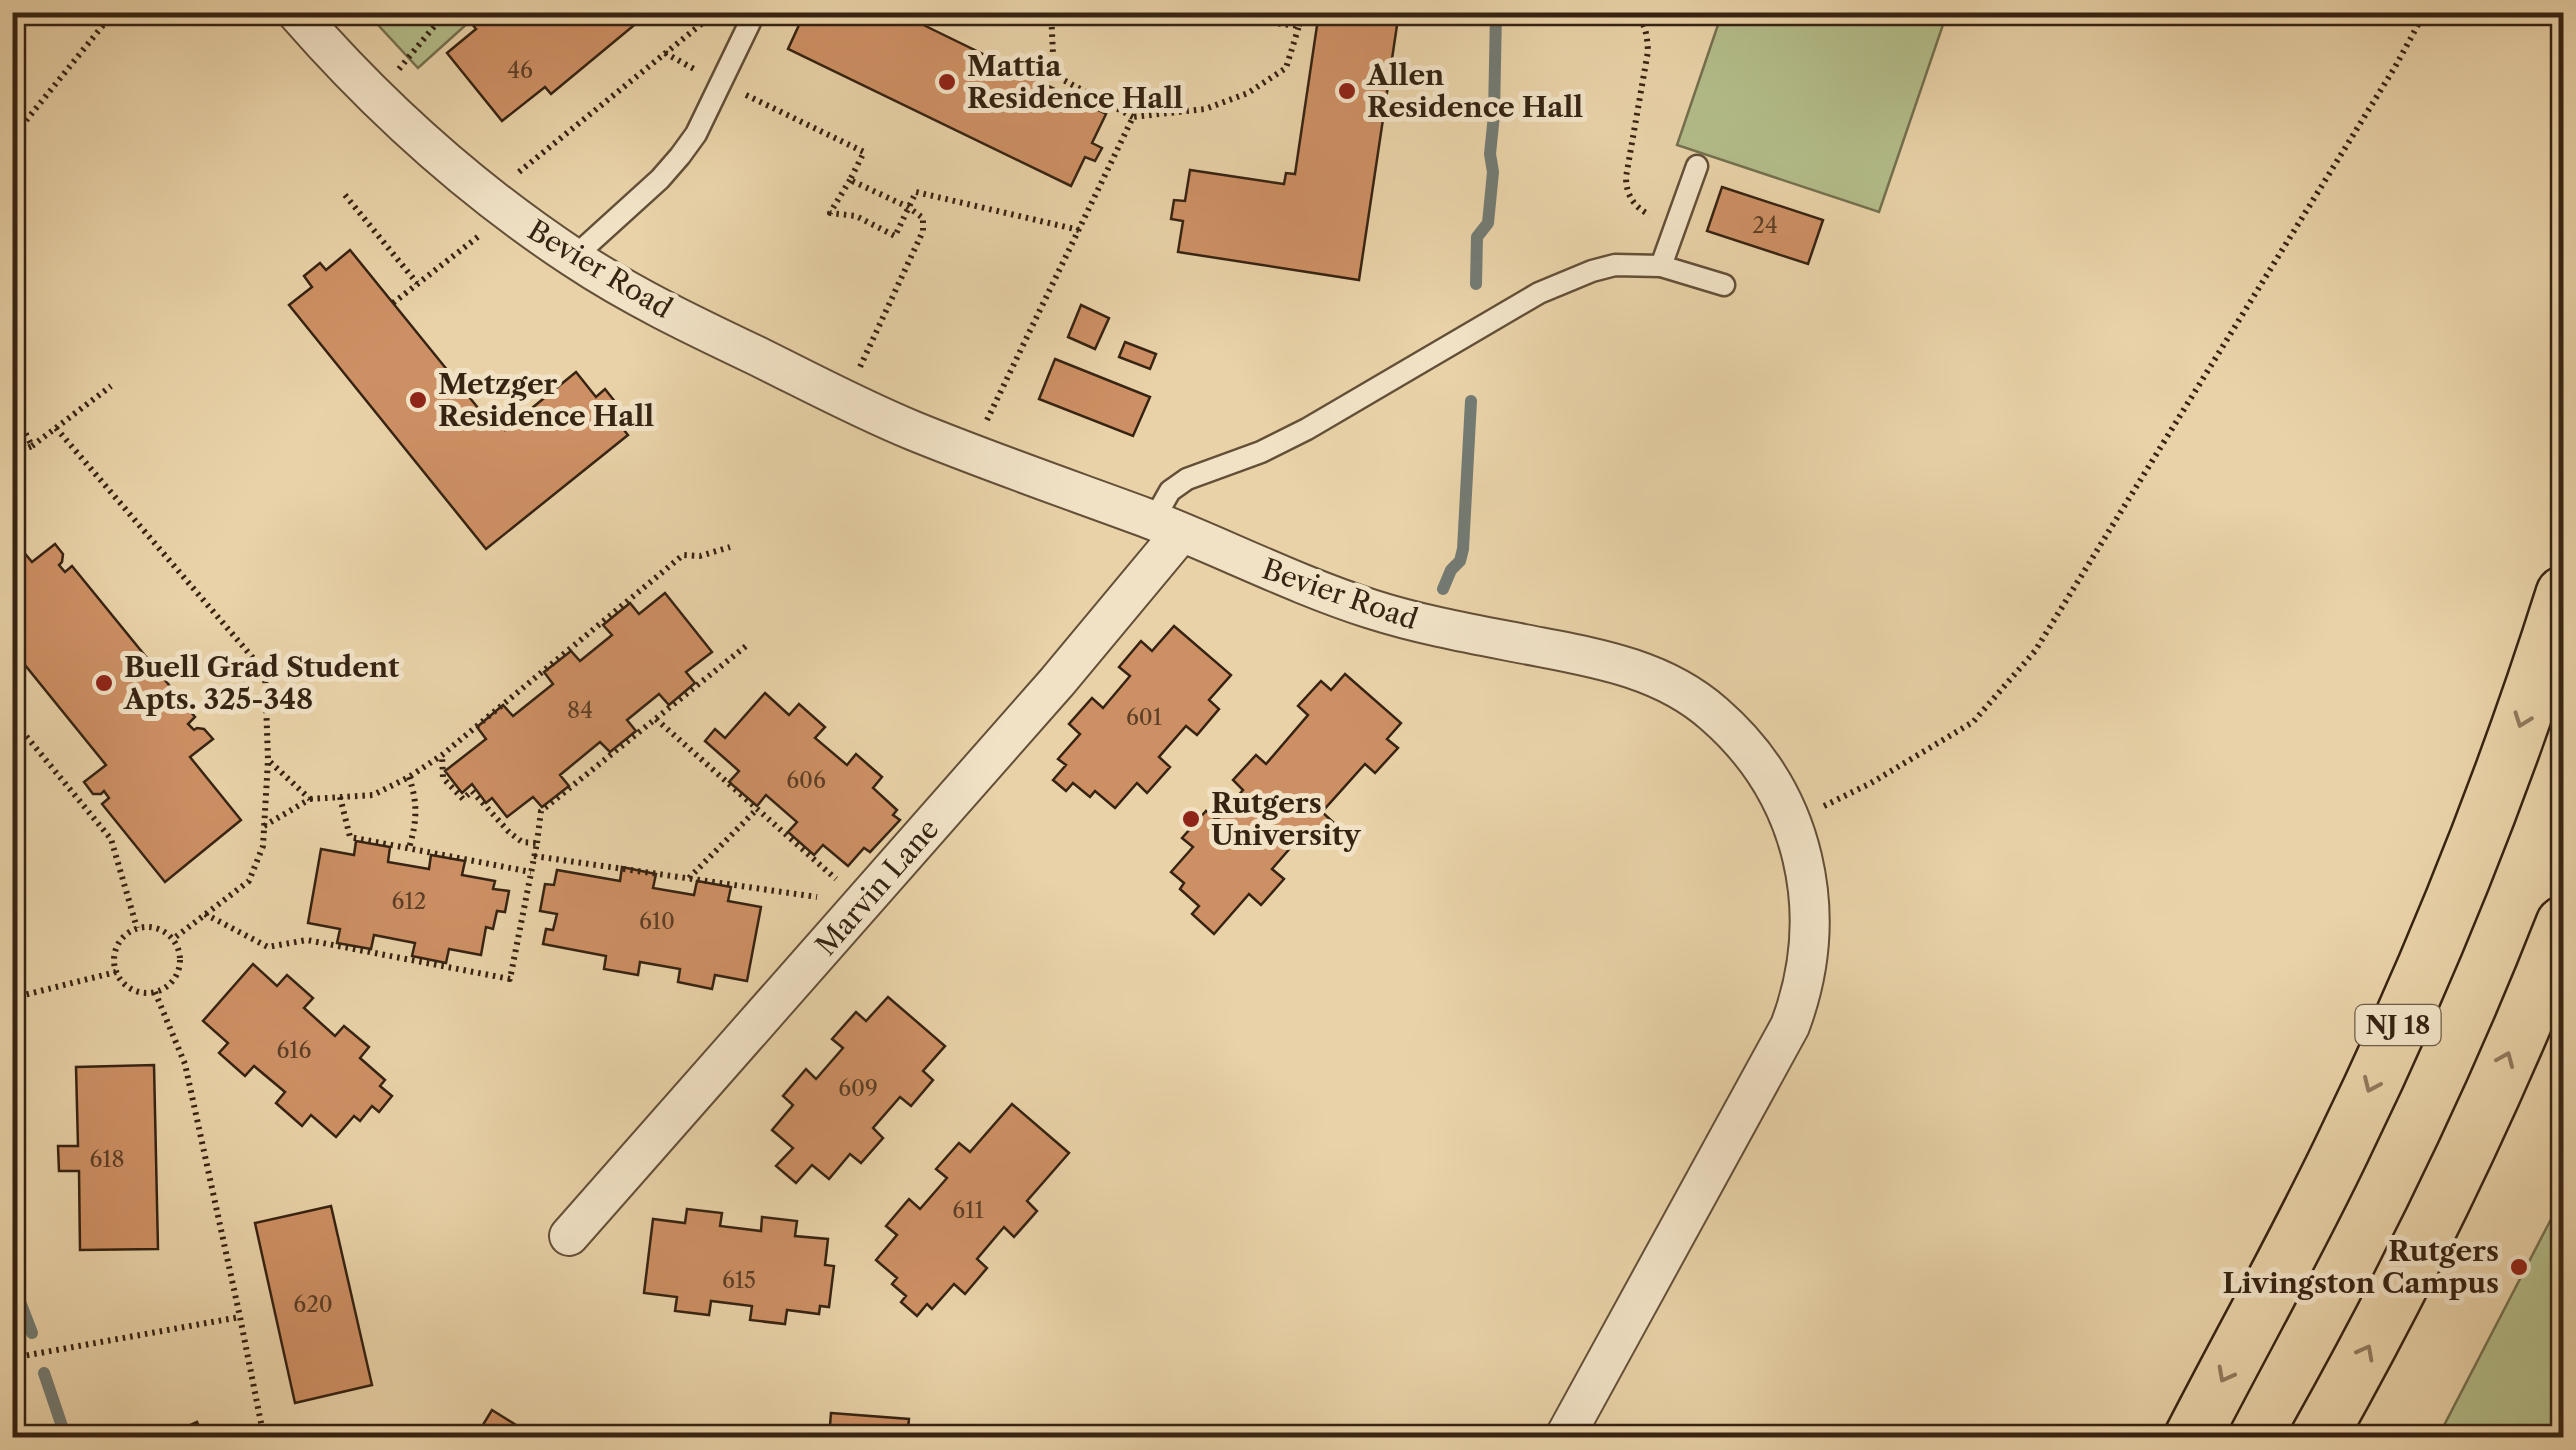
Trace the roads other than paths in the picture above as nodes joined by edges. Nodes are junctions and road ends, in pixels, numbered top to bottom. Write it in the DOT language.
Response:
graph roads {
  1 [pos="296,12"];
  2 [pos="754,12"];
  3 [pos="1697,166"];
  4 [pos="574,258"];
  5 [pos="1660,266"];
  6 [pos="1724,286"];
  7 [pos="1167,527"];
  8 [pos="2564,594"];
  9 [pos="2564,924"];
  10 [pos="570,1236"];
  11 [pos="1564,1438"];
  12 [pos="2192,1438"];
  13 [pos="2318,1438"];
  1 -- 4 [label="street, Bevier Road"];
  2 -- 4 [label="lane"];
  3 -- 5 [label="lane"];
  4 -- 7 [label="street, Bevier Road"];
  5 -- 6 [label="lane"];
  5 -- 7 [label="lane"];
  7 -- 10 [label="street, Marvin Lane"];
  7 -- 11 [label="street, Bevier Road"];
  8 -- 12 [label="highway, NJ 18, one-way"];
  13 -- 9 [label="highway, one-way"];
}
